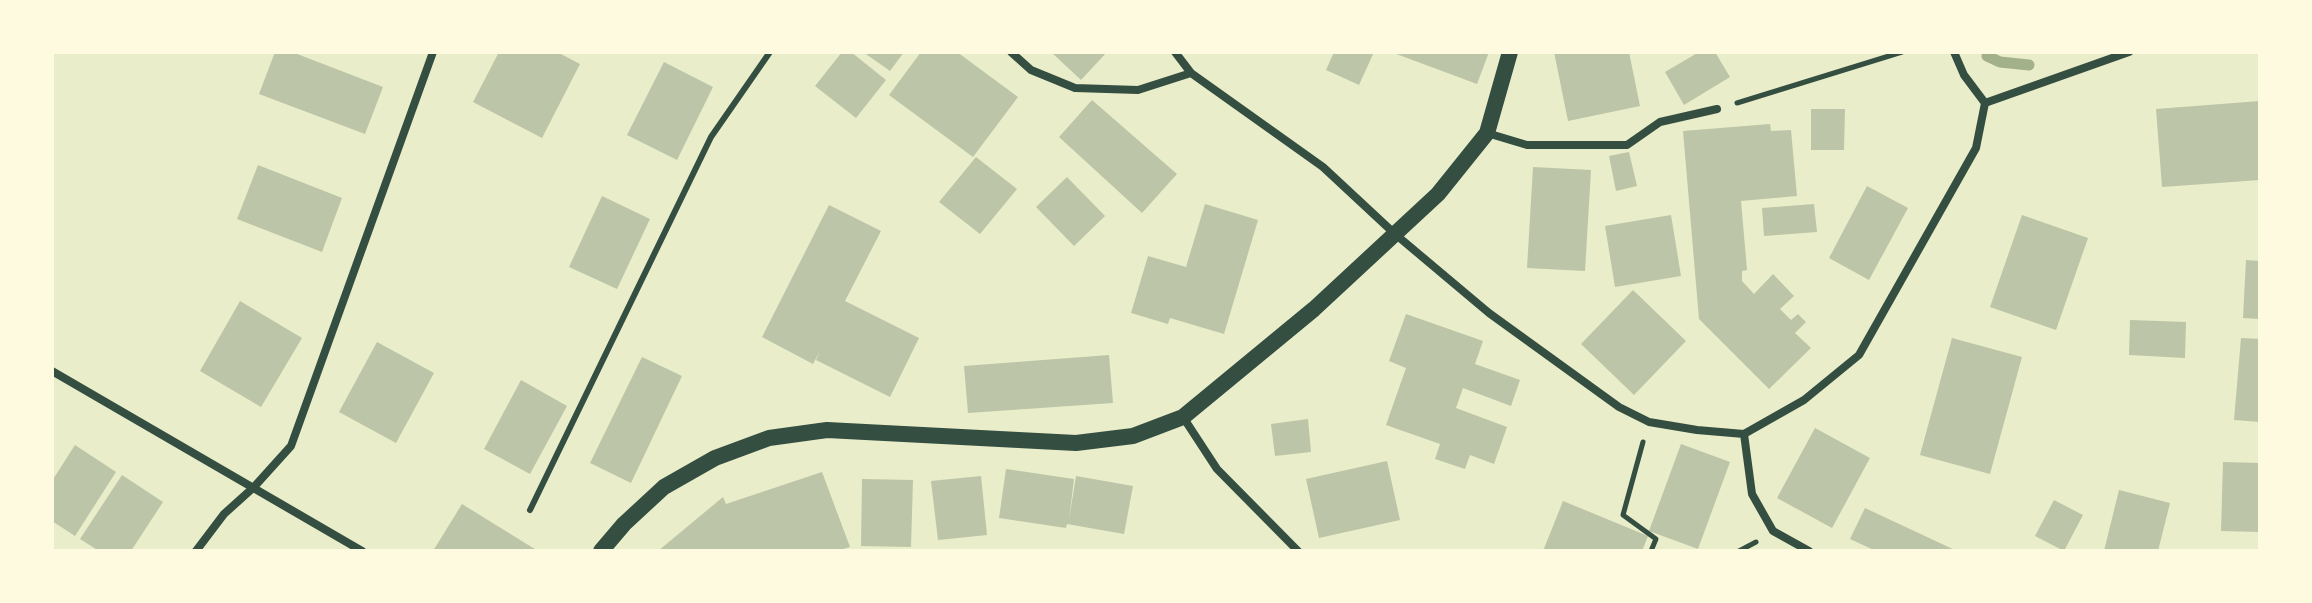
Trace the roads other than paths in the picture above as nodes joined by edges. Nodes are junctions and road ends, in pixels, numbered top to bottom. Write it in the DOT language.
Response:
graph roads {
  1 [pos="433,52"];
  2 [pos="770,52"];
  3 [pos="1011,52"];
  4 [pos="1175,52"];
  5 [pos="1510,52"];
  6 [pos="1954,52"];
  7 [pos="2129,52"];
  8 [pos="1191,73"];
  9 [pos="1985,103"];
  10 [pos="1717,109"];
  11 [pos="1487,133"];
  12 [pos="1395,234"];
  13 [pos="52,371"];
  14 [pos="1183,417"];
  15 [pos="1744,434"];
  16 [pos="254,487"];
  17 [pos="530,510"];
  18 [pos="196,551"];
  19 [pos="362,551"];
  20 [pos="601,551"];
  21 [pos="1298,551"];
  22 [pos="1809,551"];
  1 -- 16 [label="street"];
  2 -- 17 [label="lane"];
  3 -- 8 [label="street"];
  4 -- 8 [label="street"];
  5 -- 11 [label="main road"];
  6 -- 9 [label="street"];
  7 -- 9 [label="street"];
  8 -- 12 [label="street"];
  9 -- 15 [label="street"];
  10 -- 11 [label="street"];
  11 -- 12 [label="main road"];
  12 -- 14 [label="main road"];
  12 -- 15 [label="street"];
  13 -- 16 [label="street"];
  14 -- 20 [label="main road"];
  14 -- 21 [label="street"];
  15 -- 22 [label="street"];
  16 -- 18 [label="street"];
  16 -- 19 [label="street"];
}
